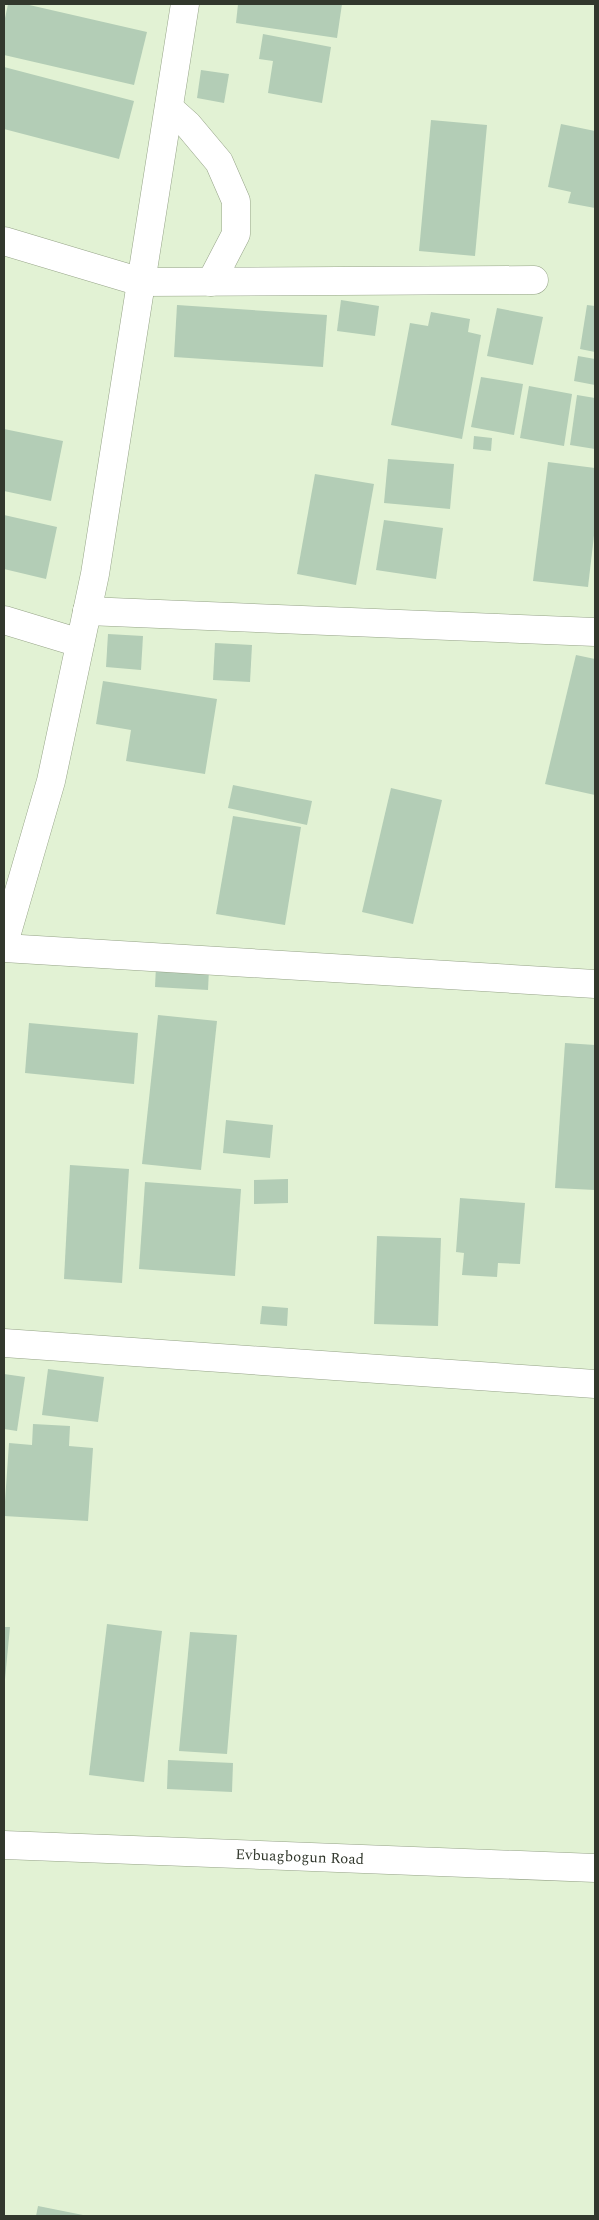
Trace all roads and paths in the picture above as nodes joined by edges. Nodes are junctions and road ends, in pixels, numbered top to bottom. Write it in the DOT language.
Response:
graph roads {
  1 [pos="185,4"];
  2 [pos="169,108"];
  3 [pos="4,241"];
  4 [pos="534,280"];
  5 [pos="141,282"];
  6 [pos="211,282"];
  7 [pos="87,611"];
  8 [pos="4,620"];
  9 [pos="595,632"];
  10 [pos="80,642"];
  11 [pos="4,943"];
  12 [pos="4,948"];
  13 [pos="595,984"];
  14 [pos="4,1343"];
  15 [pos="595,1384"];
  16 [pos="4,1845"];
  17 [pos="595,1868"];
  1 -- 2 [label="street"];
  2 -- 5 [label="street"];
  2 -- 6 [label="street"];
  3 -- 5 [label="street"];
  4 -- 6 [label="street"];
  5 -- 6 [label="street"];
  5 -- 7 [label="street"];
  7 -- 9 [label="street"];
  7 -- 10 [label="street"];
  8 -- 10 [label="street"];
  10 -- 11 [label="street"];
  12 -- 13 [label="street"];
  14 -- 15 [label="street"];
  16 -- 17 [label="street, Evbuagbogun Road"];
}
